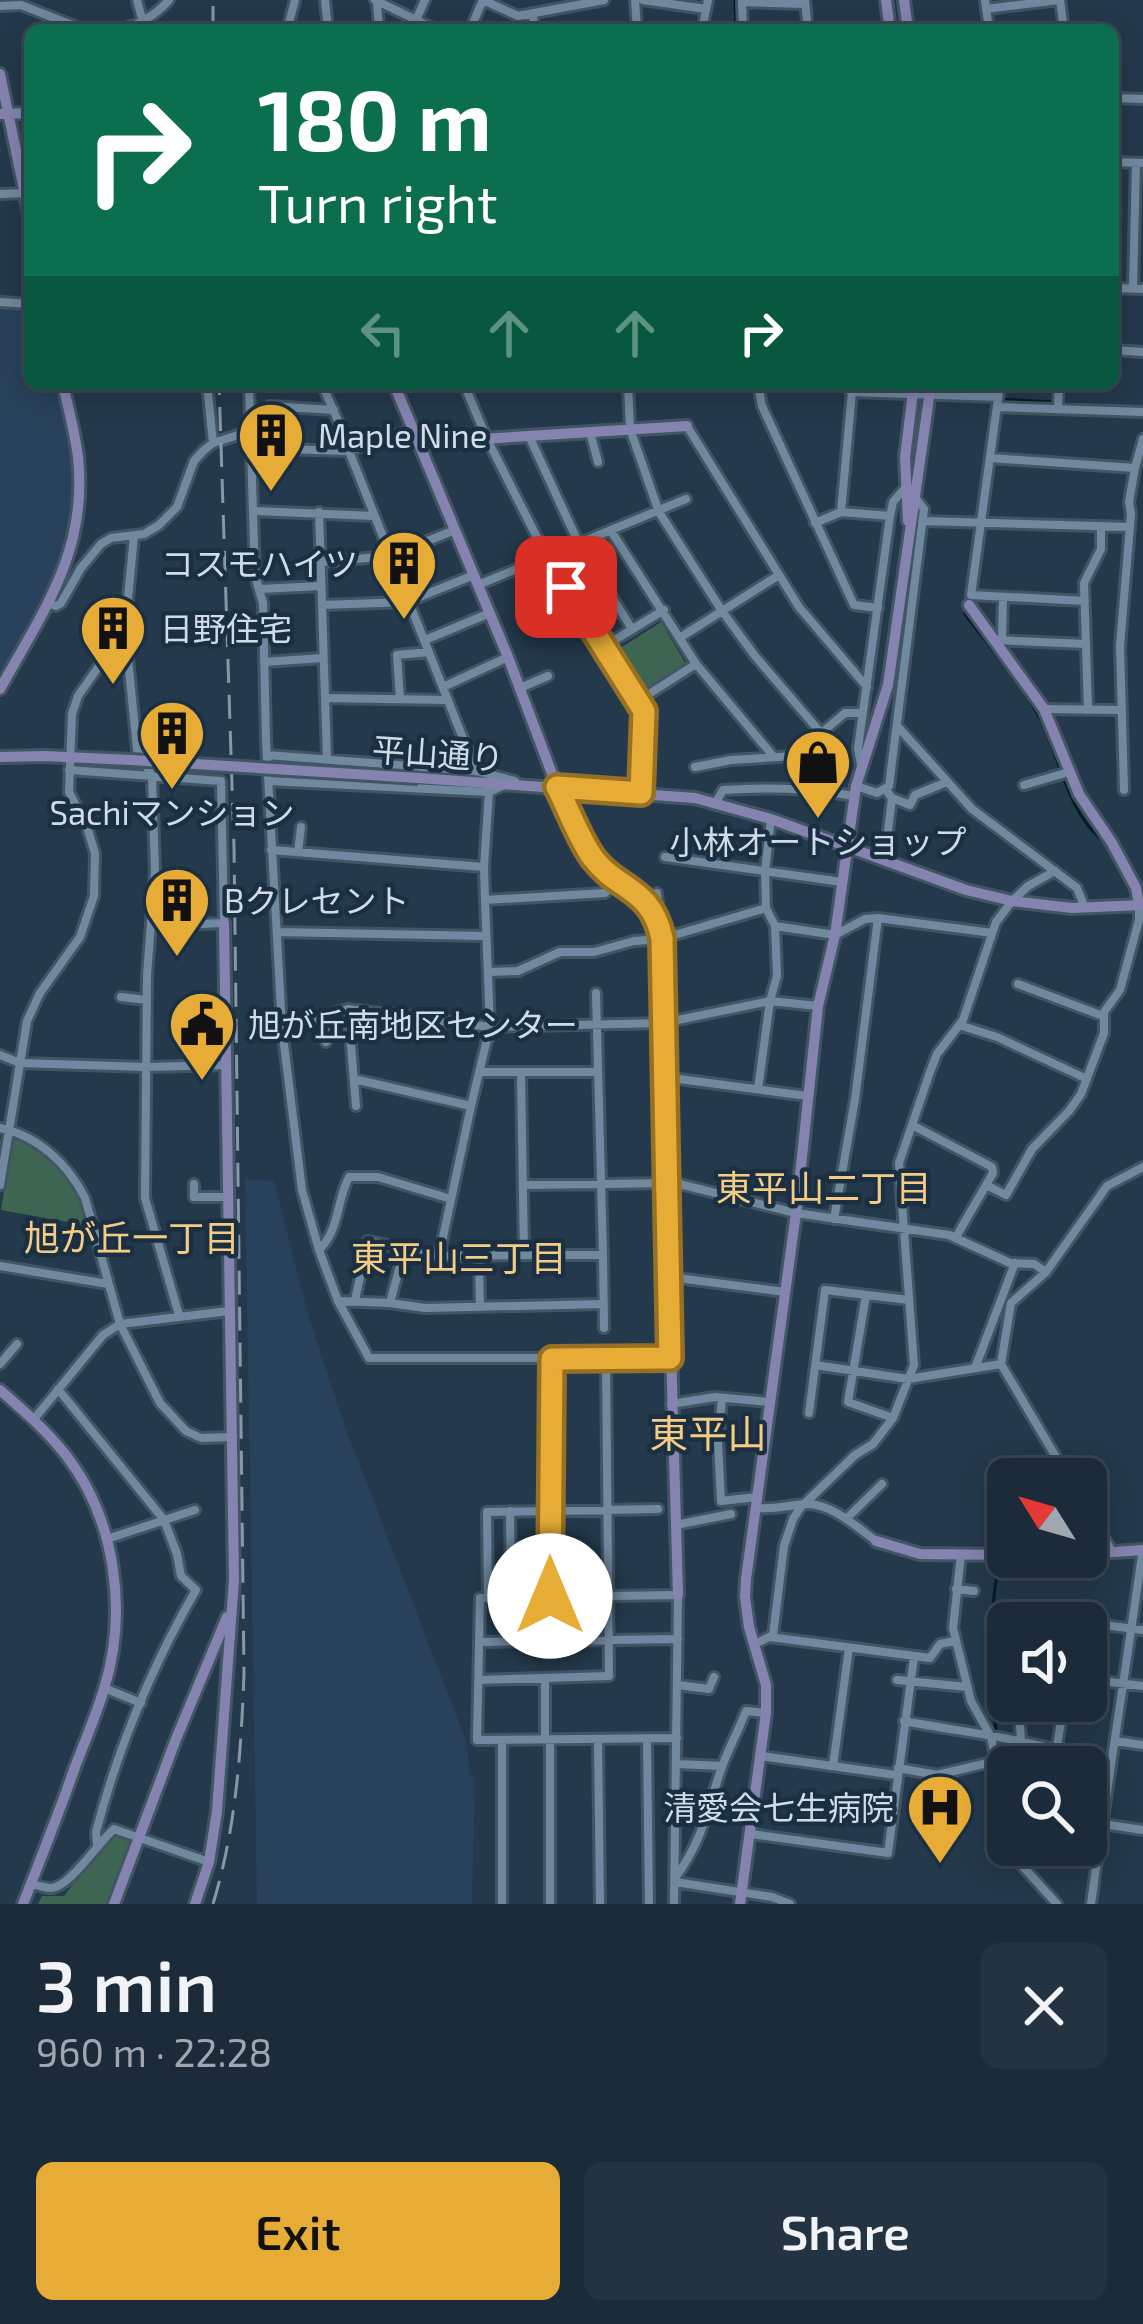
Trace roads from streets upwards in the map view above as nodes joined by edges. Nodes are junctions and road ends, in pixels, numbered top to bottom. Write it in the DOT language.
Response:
graph roads {
  1 [pos="48,0"];
  2 [pos="170,0"];
  3 [pos="376,0"];
  4 [pos="425,0"];
  5 [pos="483,0"];
  6 [pos="604,0"];
  7 [pos="639,0"];
  8 [pos="1059,0"];
  9 [pos="742,1"];
  10 [pos="574,2"];
  11 [pos="805,2"];
  12 [pos="707,4"];
  13 [pos="986,4"];
  14 [pos="0,6"];
  15 [pos="533,13"];
  16 [pos="45,14"];
  17 [pos="416,20"];
  18 [pos="70,24"];
  19 [pos="146,24"];
  20 [pos="424,24"];
  21 [pos="534,24"];
  22 [pos="0,74"];
  23 [pos="4,114"];
  24 [pos="1139,163"];
  25 [pos="24,180"];
  26 [pos="1139,225"];
  27 [pos="1138,288"];
  28 [pos="64,390"];
  29 [pos="209,390"];
  30 [pos="249,390"];
  31 [pos="325,390"];
  32 [pos="397,390"];
  33 [pos="467,390"];
  34 [pos="628,390"];
  35 [pos="759,390"];
  36 [pos="850,390"];
  37 [pos="913,390"];
  38 [pos="931,390"];
  39 [pos="999,390"];
  40 [pos="1059,390"];
  41 [pos="998,402"];
  42 [pos="270,406"];
  43 [pos="1058,409"];
  44 [pos="334,410"];
  45 [pos="1143,412"];
  46 [pos="338,421"];
  47 [pos="687,426"];
  48 [pos="413,429"];
  49 [pos="630,429"];
  50 [pos="251,431"];
  51 [pos="590,432"];
  52 [pos="529,436"];
  53 [pos="487,439"];
  54 [pos="1143,439"];
  55 [pos="213,443"];
  56 [pos="419,443"];
  57 [pos="249,448"];
  58 [pos="349,451"];
  59 [pos="990,458"];
  60 [pos="598,462"];
  61 [pos="1135,468"];
  62 [pos="907,487"];
  63 [pos="686,499"];
  64 [pos="916,500"];
  65 [pos="253,512"];
  66 [pos="319,512"];
  67 [pos="658,512"];
  68 [pos="841,512"];
  69 [pos="374,516"];
  70 [pos="890,516"];
  71 [pos="922,520"];
  72 [pos="978,521"];
  73 [pos="815,523"];
  74 [pos="1101,526"];
  75 [pos="1130,527"];
  76 [pos="455,530"];
  77 [pos="611,531"];
  78 [pos="134,536"];
  79 [pos="579,544"];
  80 [pos="909,548"];
  81 [pos="390,556"];
  82 [pos="547,557"];
  83 [pos="321,562"];
  84 [pos="778,575"];
  85 [pos="476,580"];
  86 [pos="321,586"];
  87 [pos="259,589"];
  88 [pos="1004,597"];
  89 [pos="970,600"];
  90 [pos="1085,601"];
  91 [pos="407,602"];
  92 [pos="47,603"];
  93 [pos="322,605"];
  94 [pos="878,608"];
  95 [pos="664,610"];
  96 [pos="722,610"];
  97 [pos="490,613"];
  98 [pos="125,629"];
  99 [pos="632,629"];
  100 [pos="681,637"];
  101 [pos="424,640"];
  102 [pos="999,640"];
  103 [pos="1086,644"];
  104 [pos="604,647"];
  105 [pos="429,652"];
  106 [pos="508,657"];
  107 [pos="323,658"];
  108 [pos="263,662"];
  109 [pos="696,664"];
  110 [pos="548,676"];
  111 [pos="443,687"];
  112 [pos="867,687"];
  113 [pos="520,688"];
  114 [pos="0,689"];
  115 [pos="325,698"];
  116 [pos="400,699"];
  117 [pos="448,700"];
  118 [pos="638,701"];
  119 [pos="1044,709"];
  120 [pos="1088,710"];
  121 [pos="1120,710"];
  122 [pos="863,713"];
  123 [pos="898,727"];
  124 [pos="820,733"];
  125 [pos="267,755"];
  126 [pos="773,756"];
  127 [pos="0,757"];
  128 [pos="327,758"];
  129 [pos="69,764"];
  130 [pos="389,765"];
  131 [pos="694,766"];
  132 [pos="862,766"];
  133 [pos="476,772"];
  134 [pos="1066,773"];
  135 [pos="152,776"];
  136 [pos="269,781"];
  137 [pos="946,782"];
  138 [pos="509,784"];
  139 [pos="526,785"];
  140 [pos="1024,785"];
  141 [pos="388,786"];
  142 [pos="557,787"];
  143 [pos="1124,790"];
  144 [pos="855,791"];
  145 [pos="489,792"];
  146 [pos="641,793"];
  147 [pos="889,794"];
  148 [pos="716,802"];
  149 [pos="771,819"];
  150 [pos="301,827"];
  151 [pos="888,831"];
  152 [pos="154,835"];
  153 [pos="166,835"];
  154 [pos="846,848"];
  155 [pos="271,850"];
  156 [pos="298,852"];
  157 [pos="665,857"];
  158 [pos="484,866"];
  159 [pos="765,871"];
  160 [pos="1054,871"];
  161 [pos="618,879"];
  162 [pos="842,882"];
  163 [pos="657,893"];
  164 [pos="485,900"];
  165 [pos="1012,901"];
  166 [pos="1141,905"];
  167 [pos="766,908"];
  168 [pos="1085,908"];
  169 [pos="652,911"];
  170 [pos="878,918"];
  171 [pos="224,923"];
  172 [pos="152,926"];
  173 [pos="775,926"];
  174 [pos="276,932"];
  175 [pos="992,933"];
  176 [pos="835,935"];
  177 [pos="485,936"];
  178 [pos="662,938"];
  179 [pos="489,972"];
  180 [pos="1018,984"];
  181 [pos="596,993"];
  182 [pos="121,997"];
  183 [pos="147,1000"];
  184 [pos="770,1001"];
  185 [pos="818,1006"];
  186 [pos="348,1010"];
  187 [pos="1103,1016"];
  188 [pos="323,1017"];
  189 [pos="663,1023"];
  190 [pos="595,1024"];
  191 [pos="959,1025"];
  192 [pos="490,1027"];
  193 [pos="282,1028"];
  194 [pos="326,1042"];
  195 [pos="0,1054"];
  196 [pos="20,1064"];
  197 [pos="226,1065"];
  198 [pos="148,1067"];
  199 [pos="481,1072"];
  200 [pos="597,1072"];
  201 [pos="521,1074"];
  202 [pos="664,1077"];
  203 [pos="354,1079"];
  204 [pos="1088,1079"];
  205 [pos="758,1089"];
  206 [pos="807,1096"];
  207 [pos="356,1106"];
  208 [pos="471,1106"];
  209 [pos="912,1125"];
  210 [pos="4,1129"];
  211 [pos="1143,1167"];
  212 [pos="666,1182"];
  213 [pos="600,1183"];
  214 [pos="194,1184"];
  215 [pos="0,1185"];
  216 [pos="524,1185"];
  217 [pos="986,1186"];
  218 [pos="228,1197"];
  219 [pos="451,1199"];
  220 [pos="796,1213"];
  221 [pos="834,1219"];
  222 [pos="903,1229"];
  223 [pos="956,1237"];
  224 [pos="319,1250"];
  225 [pos="404,1250"];
  226 [pos="603,1255"];
  227 [pos="439,1256"];
  228 [pos="479,1256"];
  229 [pos="524,1256"];
  230 [pos="1015,1263"];
  231 [pos="0,1266"];
  232 [pos="1046,1272"];
  233 [pos="668,1276"];
  234 [pos="108,1284"];
  235 [pos="785,1292"];
  236 [pos="866,1295"];
  237 [pos="355,1300"];
  238 [pos="909,1300"];
  239 [pos="338,1301"];
  240 [pos="390,1303"];
  241 [pos="604,1304"];
  242 [pos="481,1307"];
  243 [pos="230,1311"];
  244 [pos="179,1315"];
  245 [pos="120,1324"];
  246 [pos="604,1328"];
  247 [pos="17,1344"];
  248 [pos="670,1358"];
  249 [pos="552,1359"];
  250 [pos="606,1359"];
  251 [pos="0,1364"];
  252 [pos="1000,1364"];
  253 [pos="815,1365"];
  254 [pos="975,1368"];
  255 [pos="854,1370"];
  256 [pos="908,1379"];
  257 [pos="0,1390"];
  258 [pos="58,1390"];
  259 [pos="722,1397"];
  260 [pos="770,1402"];
  261 [pos="671,1404"];
  262 [pos="809,1413"];
  263 [pos="893,1418"];
  264 [pos="34,1419"];
  265 [pos="232,1437"];
  266 [pos="1056,1458"];
  267 [pos="882,1484"];
  268 [pos="757,1503"];
  269 [pos="804,1504"];
  270 [pos="195,1510"];
  271 [pos="550,1510"];
  272 [pos="606,1510"];
  273 [pos="658,1510"];
  274 [pos="510,1511"];
  275 [pos="731,1514"];
  276 [pos="846,1519"];
  277 [pos="164,1520"];
  278 [pos="676,1525"];
  279 [pos="106,1538"];
  280 [pos="876,1541"];
  281 [pos="1107,1543"];
  282 [pos="1143,1550"];
  283 [pos="1112,1551"];
  284 [pos="1107,1552"];
  285 [pos="961,1555"];
  286 [pos="987,1555"];
  287 [pos="956,1589"];
  288 [pos="974,1591"];
  289 [pos="678,1594"];
  290 [pos="608,1595"];
  291 [pos="550,1596"];
  292 [pos="511,1597"];
  293 [pos="488,1598"];
  294 [pos="230,1611"];
  295 [pos="1107,1625"];
  296 [pos="1131,1628"];
  297 [pos="1143,1630"];
  298 [pos="770,1637"];
  299 [pos="609,1639"];
  300 [pos="678,1639"];
  301 [pos="955,1641"];
  302 [pos="479,1642"];
  303 [pos="755,1644"];
  304 [pos="849,1647"];
  305 [pos="914,1657"];
  306 [pos="714,1677"];
  307 [pos="545,1679"];
  308 [pos="479,1680"];
  309 [pos="897,1680"];
  310 [pos="910,1681"];
  311 [pos="1107,1681"];
  312 [pos="1122,1683"];
  313 [pos="678,1685"];
  314 [pos="1143,1686"];
  315 [pos="104,1688"];
  316 [pos="967,1688"];
  317 [pos="141,1703"];
  318 [pos="766,1713"];
  319 [pos="904,1721"];
  320 [pos="1020,1722"];
  321 [pos="991,1737"];
  322 [pos="677,1738"];
  323 [pos="548,1739"];
  324 [pos="1021,1739"];
  325 [pos="502,1740"];
  326 [pos="598,1740"];
  327 [pos="646,1740"];
  328 [pos="1115,1741"];
  329 [pos="1143,1745"];
  330 [pos="993,1746"];
  331 [pos="1044,1746"];
  332 [pos="761,1756"];
  333 [pos="987,1763"];
  334 [pos="677,1764"];
  335 [pos="722,1766"];
  336 [pos="832,1766"];
  337 [pos="897,1772"];
  338 [pos="1107,1796"];
  339 [pos="1107,1825"];
  340 [pos="1143,1830"];
  341 [pos="751,1834"];
  342 [pos="138,1836"];
  343 [pos="98,1844"];
  344 [pos="208,1862"];
  345 [pos="1024,1866"];
  346 [pos="1096,1866"];
  347 [pos="675,1880"];
  348 [pos="32,1884"];
  349 [pos="741,1898"];
  350 [pos="117,1903"];
  351 [pos="23,1904"];
  352 [pos="195,1904"];
  353 [pos="502,1904"];
  354 [pos="550,1904"];
  355 [pos="600,1904"];
  356 [pos="649,1904"];
  357 [pos="674,1904"];
  358 [pos="790,1904"];
  359 [pos="1057,1904"];
  360 [pos="1091,1904"];
  1 -- 16 [label="street"];
  2 -- 19 [label="street"];
  3 -- 17 [label="street"];
  4 -- 17 [label="street"];
  5 -- 15 [label="street"];
  6 -- 10 [label="street"];
  7 -- 12 [label="street"];
  8 -- 13 [label="street"];
  9 -- 11 [label="street"];
  10 -- 15 [label="street"];
  14 -- 16 [label="street"];
  15 -- 21 [label="street"];
  16 -- 18 [label="street"];
  17 -- 20 [label="street"];
  22 -- 23 [label="street"];
  23 -- 25 [label="street"];
  24 -- 26 [label="street"];
  26 -- 27 [label="street"];
  28 -- 92 [label="street"];
  29 -- 55 [label="street"];
  30 -- 50 [label="street"];
  31 -- 44 [label="street"];
  32 -- 48 [label="street"];
  33 -- 53 [label="street"];
  34 -- 49 [label="street"];
  35 -- 73 [label="street"];
  36 -- 68 [label="street"];
  37 -- 62 [label="street"];
  38 -- 41 [label="street"];
  38 -- 64 [label="street"];
  39 -- 41 [label="street"];
  40 -- 43 [label="street"];
  41 -- 43 [label="street"];
  41 -- 59 [label="street"];
  42 -- 44 [label="street"];
  43 -- 45 [label="street"];
  44 -- 46 [label="street"];
  47 -- 49 [label="street"];
  47 -- 84 [label="street"];
  48 -- 56 [label="street"];
  48 -- 58 [label="street"];
  49 -- 51 [label="street"];
  49 -- 67 [label="street"];
  50 -- 55 [label="street"];
  50 -- 57 [label="street"];
  51 -- 52 [label="street"];
  51 -- 60 [label="street"];
  52 -- 53 [label="street"];
  52 -- 79 [label="street"];
  53 -- 56 [label="street"];
  53 -- 82 [label="street"];
  54 -- 61 [label="street"];
  55 -- 78 [label="street"];
  56 -- 76 [label="street"];
  57 -- 58 [label="street"];
  57 -- 65 [label="street"];
  58 -- 69 [label="street"];
  59 -- 61 [label="street"];
  59 -- 72 [label="street"];
  61 -- 75 [label="street"];
  62 -- 70 [label="street"];
  62 -- 80 [label="street"];
  63 -- 67 [label="street"];
  64 -- 71 [label="street"];
  64 -- 80 [label="street"];
  65 -- 66 [label="street"];
  65 -- 87 [label="street"];
  66 -- 69 [label="street"];
  66 -- 83 [label="street"];
  67 -- 77 [label="street"];
  67 -- 96 [label="street"];
  68 -- 70 [label="street"];
  68 -- 73 [label="street"];
  69 -- 81 [label="street"];
  70 -- 94 [label="street"];
  71 -- 72 [label="street"];
  71 -- 123 [label="street"];
  72 -- 74 [label="street"];
  72 -- 89 [label="street"];
  73 -- 94 [label="street"];
  74 -- 75 [label="street"];
  74 -- 90 [label="street"];
  75 -- 121 [label="street"];
  76 -- 81 [label="street"];
  76 -- 85 [label="street"];
  77 -- 79 [label="street"];
  77 -- 95 [label="street"];
  78 -- 92 [label="street"];
  78 -- 98 [label="street"];
  79 -- 82 [label="street"];
  79 -- 99 [label="street"];
  80 -- 132 [label="street"];
  81 -- 83 [label="street"];
  81 -- 91 [label="street"];
  82 -- 85 [label="street"];
  82 -- 104 [label="street"];
  83 -- 86 [label="street"];
  84 -- 96 [label="street"];
  84 -- 112 [label="street"];
  85 -- 91 [label="street"];
  85 -- 97 [label="street"];
  86 -- 87 [label="street"];
  86 -- 93 [label="street"];
  87 -- 108 [label="street"];
  88 -- 89 [label="street"];
  88 -- 90 [label="street"];
  88 -- 102 [label="street"];
  89 -- 102 [label="street"];
  90 -- 103 [label="street"];
  91 -- 93 [label="street"];
  91 -- 101 [label="street"];
  92 -- 114 [label="street"];
  93 -- 107 [label="street"];
  94 -- 112 [label="street"];
  95 -- 99 [label="street"];
  95 -- 100 [label="street"];
  96 -- 100 [label="street"];
  96 -- 124 [label="street"];
  97 -- 101 [label="street"];
  97 -- 106 [label="street"];
  98 -- 129 [label="street"];
  98 -- 135 [label="street"];
  99 -- 104 [label="street"];
  100 -- 109 [label="street"];
  101 -- 105 [label="street"];
  102 -- 103 [label="street"];
  102 -- 119 [label="street"];
  103 -- 120 [label="street"];
  104 -- 118 [label="street"];
  105 -- 111 [label="street"];
  105 -- 116 [label="street"];
  106 -- 111 [label="street"];
  106 -- 113 [label="street"];
  107 -- 108 [label="street"];
  107 -- 115 [label="street"];
  108 -- 125 [label="street"];
  109 -- 118 [label="street"];
  109 -- 126 [label="street"];
  110 -- 113 [label="street"];
  111 -- 117 [label="street"];
  112 -- 122 [label="street"];
  113 -- 142 [label="street"];
  115 -- 116 [label="street"];
  115 -- 128 [label="street"];
  116 -- 117 [label="street"];
  117 -- 133 [label="street"];
  118 -- 146 [label="street"];
  119 -- 120 [label="street"];
  119 -- 134 [label="street"];
  120 -- 121 [label="street"];
  121 -- 143 [label="street"];
  122 -- 124 [label="street"];
  122 -- 132 [label="street"];
  123 -- 137 [label="street"];
  123 -- 147 [label="street"];
  124 -- 126 [label="street"];
  125 -- 128 [label="street"];
  125 -- 136 [label="street"];
  126 -- 131 [label="street"];
  127 -- 129 [label="street, 平山通り"];
  128 -- 130 [label="street"];
  129 -- 135 [label="street"];
  129 -- 138 [label="street, 平山通り, bridge"];
  129 -- 196 [label="street"];
  130 -- 133 [label="street"];
  130 -- 141 [label="street"];
  132 -- 144 [label="street"];
  133 -- 139 [label="street"];
  134 -- 140 [label="street"];
  134 -- 166 [label="street"];
  135 -- 152 [label="street"];
  135 -- 171 [label="street"];
  136 -- 141 [label="street"];
  136 -- 155 [label="street"];
  137 -- 147 [label="street"];
  137 -- 160 [label="street"];
  138 -- 139 [label="street, 平山通り"];
  138 -- 145 [label="street"];
  139 -- 142 [label="street, 平山通り"];
  141 -- 145 [label="street"];
  142 -- 146 [label="street, 平山通り"];
  142 -- 161 [label="street"];
  144 -- 147 [label="street"];
  144 -- 148 [label="street"];
  144 -- 154 [label="street"];
  145 -- 158 [label="street"];
  146 -- 148 [label="street, 平山通り"];
  147 -- 151 [label="street"];
  148 -- 149 [label="street, 平山通り"];
  149 -- 154 [label="street, 平山通り"];
  149 -- 159 [label="street"];
  150 -- 156 [label="street"];
  152 -- 153 [label="street"];
  152 -- 172 [label="street"];
  154 -- 162 [label="street"];
  154 -- 165 [label="street, 平山通り"];
  155 -- 156 [label="street"];
  155 -- 174 [label="street"];
  156 -- 158 [label="street"];
  157 -- 159 [label="street"];
  158 -- 164 [label="street"];
  159 -- 162 [label="street"];
  159 -- 167 [label="street"];
  160 -- 165 [label="street"];
  160 -- 168 [label="street"];
  161 -- 164 [label="street"];
  161 -- 169 [label="street"];
  162 -- 176 [label="street"];
  163 -- 169 [label="street"];
  164 -- 177 [label="street"];
  165 -- 168 [label="street, 平山通り"];
  165 -- 175 [label="street"];
  166 -- 168 [label="street, 平山通り"];
  166 -- 187 [label="street"];
  167 -- 173 [label="street"];
  167 -- 178 [label="street"];
  169 -- 178 [label="street"];
  170 -- 175 [label="street"];
  170 -- 176 [label="street"];
  170 -- 221 [label="street"];
  171 -- 172 [label="street"];
  171 -- 197 [label="street"];
  172 -- 183 [label="street"];
  173 -- 176 [label="street"];
  173 -- 184 [label="street"];
  174 -- 177 [label="street"];
  174 -- 193 [label="street"];
  175 -- 191 [label="street"];
  176 -- 185 [label="street"];
  177 -- 179 [label="street"];
  178 -- 179 [label="street"];
  178 -- 189 [label="street"];
  179 -- 192 [label="street"];
  180 -- 187 [label="street"];
  181 -- 190 [label="street"];
  182 -- 183 [label="street"];
  183 -- 198 [label="street"];
  184 -- 185 [label="street"];
  184 -- 189 [label="street"];
  184 -- 205 [label="street"];
  185 -- 206 [label="street"];
  186 -- 188 [label="street"];
  186 -- 192 [label="street"];
  186 -- 203 [label="street"];
  187 -- 204 [label="street"];
  188 -- 193 [label="street"];
  188 -- 194 [label="street"];
  189 -- 190 [label="street"];
  189 -- 202 [label="street"];
  190 -- 192 [label="street"];
  190 -- 200 [label="street"];
  191 -- 204 [label="street"];
  191 -- 209 [label="street"];
  192 -- 199 [label="street"];
  193 -- 224 [label="street"];
  195 -- 196 [label="street"];
  196 -- 198 [label="street"];
  196 -- 210 [label="street"];
  197 -- 198 [label="street"];
  197 -- 218 [label="street"];
  198 -- 244 [label="street"];
  199 -- 201 [label="street"];
  199 -- 208 [label="street"];
  200 -- 201 [label="street"];
  200 -- 213 [label="street"];
  201 -- 216 [label="street"];
  202 -- 205 [label="street"];
  202 -- 212 [label="street"];
  203 -- 207 [label="street"];
  203 -- 208 [label="street"];
  204 -- 217 [label="street"];
  205 -- 206 [label="street"];
  206 -- 220 [label="street"];
  208 -- 219 [label="street"];
  209 -- 217 [label="street"];
  209 -- 222 [label="street"];
  210 -- 215 [label="street"];
  210 -- 234 [label="street"];
  211 -- 232 [label="street"];
  212 -- 213 [label="street"];
  212 -- 220 [label="street"];
  212 -- 233 [label="street"];
  213 -- 216 [label="street"];
  213 -- 226 [label="street"];
  214 -- 218 [label="street"];
  216 -- 229 [label="street"];
  217 -- 223 [label="street"];
  218 -- 243 [label="street"];
  219 -- 224 [label="street"];
  219 -- 227 [label="street"];
  220 -- 221 [label="street"];
  220 -- 235 [label="street"];
  221 -- 222 [label="street"];
  222 -- 223 [label="street"];
  222 -- 238 [label="street"];
  223 -- 230 [label="street"];
  224 -- 239 [label="street"];
  225 -- 227 [label="street"];
  225 -- 237 [label="street"];
  225 -- 240 [label="street"];
  226 -- 229 [label="street"];
  226 -- 241 [label="street"];
  227 -- 228 [label="street"];
  228 -- 229 [label="street"];
  228 -- 242 [label="street"];
  230 -- 232 [label="street"];
  230 -- 254 [label="street"];
  231 -- 234 [label="street"];
  232 -- 252 [label="street"];
  233 -- 235 [label="street"];
  233 -- 248 [label="street"];
  234 -- 245 [label="street"];
  235 -- 260 [label="street"];
  236 -- 238 [label="street"];
  236 -- 253 [label="street"];
  236 -- 255 [label="street"];
  237 -- 239 [label="street"];
  237 -- 240 [label="street"];
  238 -- 256 [label="street"];
  239 -- 249 [label="street"];
  240 -- 242 [label="street"];
  241 -- 242 [label="street"];
  241 -- 246 [label="street"];
  243 -- 244 [label="street"];
  243 -- 265 [label="street"];
  244 -- 245 [label="street"];
  245 -- 258 [label="street"];
  245 -- 265 [label="street"];
  247 -- 251 [label="street"];
  248 -- 250 [label="street"];
  248 -- 261 [label="street"];
  249 -- 250 [label="street"];
  249 -- 271 [label="street"];
  250 -- 272 [label="street"];
  252 -- 254 [label="street"];
  252 -- 266 [label="street"];
  253 -- 255 [label="street"];
  253 -- 262 [label="street"];
  254 -- 256 [label="street"];
  255 -- 256 [label="street"];
  255 -- 263 [label="street"];
  256 -- 263 [label="street"];
  257 -- 264 [label="street"];
  258 -- 264 [label="street"];
  258 -- 277 [label="street"];
  259 -- 260 [label="street"];
  259 -- 261 [label="street"];
  259 -- 268 [label="street"];
  260 -- 268 [label="street"];
  261 -- 278 [label="street"];
  263 -- 269 [label="street"];
  264 -- 279 [label="street"];
  265 -- 294 [label="street"];
  267 -- 276 [label="street"];
  268 -- 269 [label="street"];
  268 -- 303 [label="street"];
  269 -- 276 [label="street"];
  269 -- 298 [label="street"];
  270 -- 277 [label="street"];
  271 -- 272 [label="street"];
  271 -- 274 [label="street"];
  271 -- 291 [label="street"];
  272 -- 273 [label="street"];
  272 -- 290 [label="street"];
  274 -- 292 [label="street"];
  274 -- 293 [label="street"];
  275 -- 278 [label="street"];
  276 -- 280 [label="street"];
  277 -- 279 [label="street"];
  277 -- 317 [label="street"];
  278 -- 289 [label="street"];
  279 -- 315 [label="street"];
  280 -- 285 [label="street"];
  281 -- 283 [label="street"];
  282 -- 283 [label="street"];
  282 -- 296 [label="street"];
  283 -- 284 [label="street"];
  285 -- 286 [label="street"];
  285 -- 287 [label="street"];
  287 -- 288 [label="street"];
  287 -- 301 [label="street"];
  289 -- 290 [label="street"];
  289 -- 300 [label="street"];
  290 -- 291 [label="street"];
  290 -- 299 [label="street"];
  291 -- 292 [label="street"];
  292 -- 293 [label="street"];
  293 -- 302 [label="street"];
  294 -- 342 [label="street"];
  294 -- 344 [label="street"];
  295 -- 296 [label="street"];
  296 -- 297 [label="street"];
  296 -- 312 [label="street"];
  298 -- 303 [label="street"];
  298 -- 304 [label="street"];
  299 -- 300 [label="street"];
  299 -- 302 [label="street"];
  299 -- 307 [label="street"];
  300 -- 313 [label="street"];
  301 -- 305 [label="street"];
  301 -- 316 [label="street"];
  302 -- 308 [label="street"];
  303 -- 318 [label="street"];
  304 -- 305 [label="street"];
  304 -- 336 [label="street"];
  305 -- 310 [label="street"];
  306 -- 313 [label="street"];
  307 -- 308 [label="street"];
  307 -- 323 [label="street"];
  308 -- 325 [label="street"];
  309 -- 310 [label="street"];
  310 -- 316 [label="street"];
  310 -- 319 [label="street"];
  311 -- 312 [label="street"];
  312 -- 314 [label="street"];
  312 -- 328 [label="street"];
  313 -- 322 [label="street"];
  315 -- 317 [label="street"];
  315 -- 348 [label="street"];
  316 -- 321 [label="street"];
  317 -- 343 [label="street"];
  318 -- 332 [label="street"];
  318 -- 335 [label="street"];
  319 -- 321 [label="street"];
  319 -- 337 [label="street"];
  320 -- 324 [label="street"];
  321 -- 324 [label="street"];
  321 -- 330 [label="street"];
  322 -- 327 [label="street"];
  322 -- 334 [label="street"];
  323 -- 325 [label="street"];
  323 -- 326 [label="street"];
  323 -- 354 [label="street"];
  324 -- 331 [label="street"];
  325 -- 353 [label="street"];
  326 -- 327 [label="street"];
  326 -- 355 [label="street"];
  327 -- 356 [label="street"];
  328 -- 329 [label="street"];
  328 -- 338 [label="street"];
  332 -- 336 [label="street"];
  332 -- 341 [label="street"];
  333 -- 337 [label="street"];
  334 -- 335 [label="street"];
  334 -- 347 [label="street"];
  335 -- 347 [label="street"];
  336 -- 337 [label="street"];
  337 -- 341 [label="street"];
  339 -- 340 [label="street"];
  341 -- 349 [label="street"];
  342 -- 343 [label="street"];
  342 -- 344 [label="street"];
  342 -- 350 [label="street"];
  343 -- 348 [label="street"];
  344 -- 352 [label="street"];
  345 -- 359 [label="street"];
  346 -- 360 [label="street"];
  347 -- 349 [label="street"];
  347 -- 357 [label="street"];
  348 -- 351 [label="street"];
  349 -- 358 [label="street"];
}
